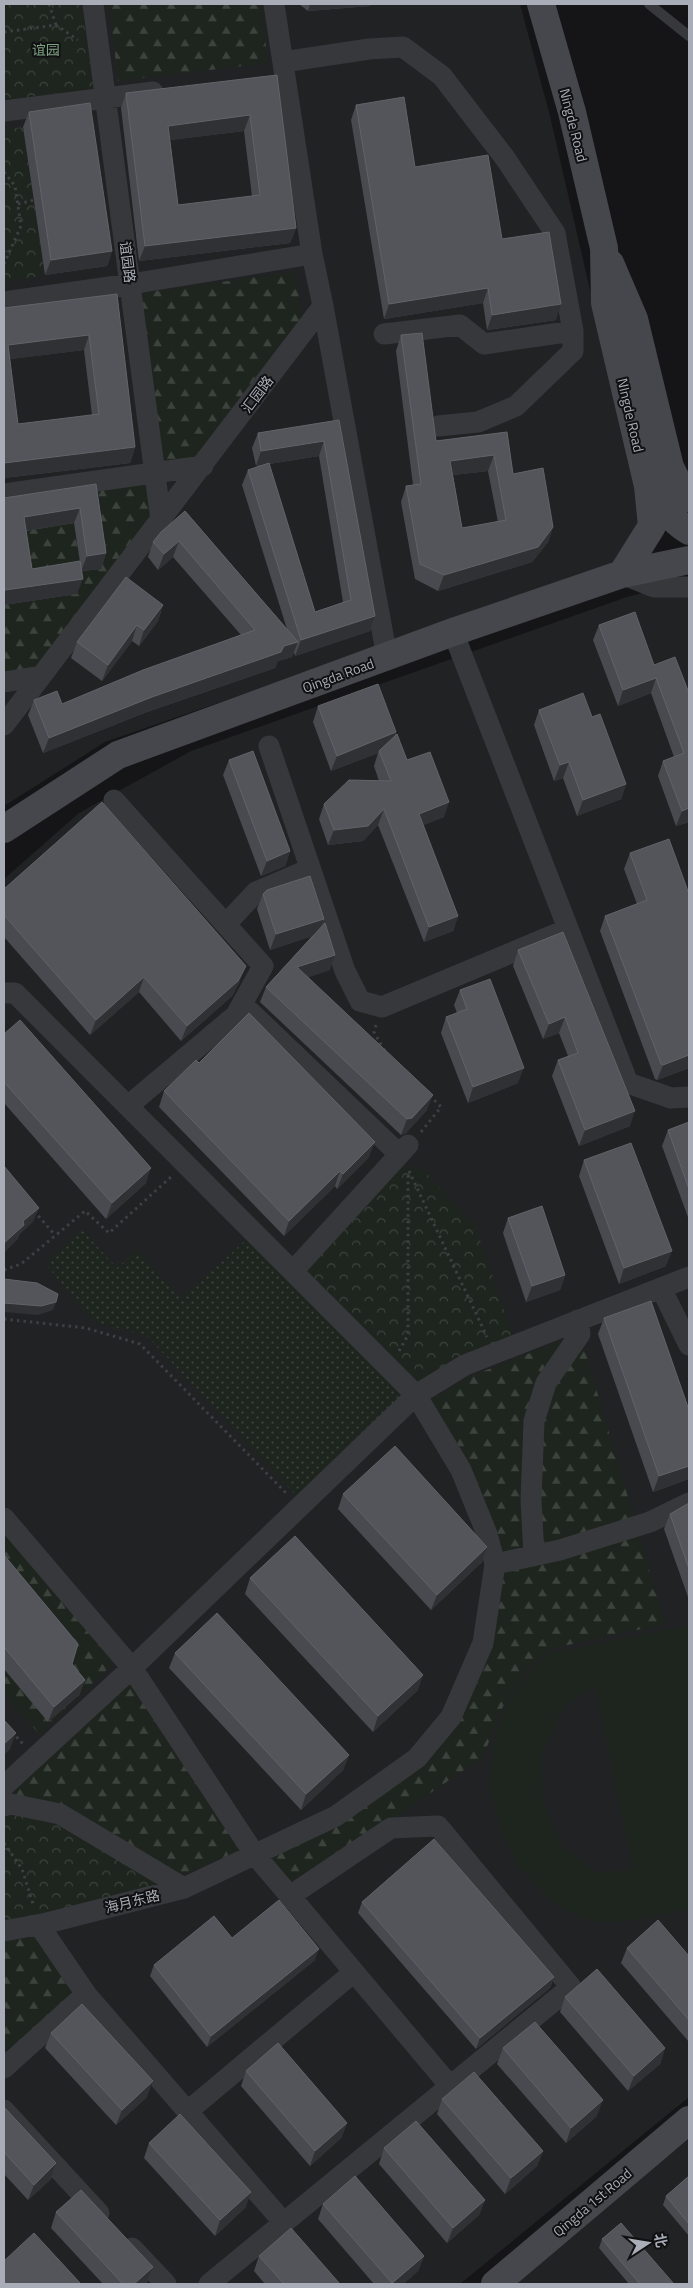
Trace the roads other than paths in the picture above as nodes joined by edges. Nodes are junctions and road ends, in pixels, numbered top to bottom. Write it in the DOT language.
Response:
graph roads {
  1 [pos="93,4"];
  2 [pos="274,4"];
  3 [pos="541,4"];
  4 [pos="649,4"];
  5 [pos="689,36"];
  6 [pos="278,71"];
  7 [pos="176,89"];
  8 [pos="107,98"];
  9 [pos="4,111"];
  10 [pos="604,248"];
  11 [pos="312,254"];
  12 [pos="131,284"];
  13 [pos="4,302"];
  14 [pos="323,306"];
  15 [pos="573,331"];
  16 [pos="384,334"];
  17 [pos="438,426"];
  18 [pos="204,466"];
  19 [pos="643,468"];
  20 [pos="155,472"];
  21 [pos="4,494"];
  22 [pos="689,498"];
  23 [pos="162,520"];
  24 [pos="689,531"];
  25 [pos="689,560"];
  26 [pos="622,574"];
  27 [pos="689,587"];
  28 [pos="453,632"];
  29 [pos="387,656"];
  30 [pos="41,676"];
  31 [pos="4,682"];
  32 [pos="4,725"];
  33 [pos="269,746"];
  34 [pos="114,800"];
  35 [pos="4,829"];
  36 [pos="310,869"];
  37 [pos="226,924"];
  38 [pos="568,929"];
  39 [pos="4,994"];
  40 [pos="242,1004"];
  41 [pos="689,1097"];
  42 [pos="128,1106"];
  43 [pos="292,1271"];
  44 [pos="689,1277"];
  45 [pos="660,1288"];
  46 [pos="578,1320"];
  47 [pos="689,1346"];
  48 [pos="416,1395"];
  49 [pos="689,1503"];
  50 [pos="4,1518"];
  51 [pos="534,1556"];
  52 [pos="495,1564"];
  53 [pos="132,1668"];
  54 [pos="4,1786"];
  55 [pos="4,1806"];
  56 [pos="256,1855"];
  57 [pos="184,1888"];
  58 [pos="290,1896"];
  59 [pos="39,1925"];
  60 [pos="4,1931"];
  61 [pos="354,1972"];
  62 [pos="86,1994"];
  63 [pos="4,2068"];
  64 [pos="450,2086"];
  65 [pos="4,2110"];
  66 [pos="188,2111"];
  67 [pos="689,2120"];
  68 [pos="284,2222"];
  69 [pos="166,2284"];
  70 [pos="209,2284"];
  71 [pos="495,2284"];
  1 -- 8 [label="street, 谊园路"];
  2 -- 6 [label="street"];
  3 -- 10 [label="street, Ningde Road"];
  4 -- 5 [label="lane"];
  6 -- 11 [label="street"];
  6 -- 15 [label="street"];
  7 -- 8 [label="street"];
  8 -- 9 [label="street"];
  8 -- 12 [label="street, 谊园路"];
  10 -- 19 [label="street, NIngde Road"];
  10 -- 22 [label="street"];
  11 -- 12 [label="street"];
  11 -- 14 [label="street"];
  12 -- 13 [label="street"];
  12 -- 20 [label="street, 谊园路"];
  14 -- 18 [label="street, 汇园路"];
  14 -- 29 [label="street"];
  15 -- 16 [label="street"];
  15 -- 17 [label="street"];
  18 -- 20 [label="street"];
  18 -- 23 [label="street, 汇园路"];
  19 -- 24 [label="street"];
  19 -- 26 [label="street, NIngde Road"];
  20 -- 21 [label="street"];
  20 -- 23 [label="street, 谊园路"];
  23 -- 30 [label="street, 汇园路"];
  25 -- 26 [label="street, Qingda Road"];
  26 -- 27 [label="street"];
  26 -- 28 [label="street, Qingda Road"];
  28 -- 29 [label="street, Qingda Road"];
  28 -- 38 [label="street"];
  29 -- 35 [label="street, Qingda Road"];
  30 -- 31 [label="street"];
  30 -- 32 [label="street, 汇园路"];
  33 -- 36 [label="street"];
  34 -- 37 [label="street"];
  36 -- 37 [label="street"];
  36 -- 38 [label="street"];
  37 -- 40 [label="street"];
  38 -- 41 [label="street"];
  39 -- 42 [label="street"];
  40 -- 42 [label="street"];
  40 -- 43 [label="street"];
  42 -- 43 [label="street"];
  43 -- 48 [label="street"];
  44 -- 45 [label="street"];
  45 -- 46 [label="street"];
  45 -- 47 [label="street"];
  46 -- 48 [label="street"];
  46 -- 51 [label="street"];
  48 -- 52 [label="street"];
  48 -- 53 [label="street"];
  49 -- 51 [label="street"];
  50 -- 53 [label="street"];
  51 -- 52 [label="street"];
  52 -- 56 [label="street"];
  53 -- 54 [label="street"];
  53 -- 56 [label="street"];
  55 -- 57 [label="street"];
  56 -- 57 [label="street"];
  56 -- 58 [label="street"];
  57 -- 59 [label="street"];
  58 -- 61 [label="street"];
  58 -- 64 [label="street"];
  59 -- 60 [label="street"];
  59 -- 62 [label="street"];
  61 -- 64 [label="street"];
  61 -- 66 [label="street"];
  62 -- 63 [label="street"];
  62 -- 66 [label="street"];
  64 -- 68 [label="street"];
  65 -- 69 [label="street"];
  66 -- 68 [label="street"];
  67 -- 71 [label="street, Qingda 1st Road"];
  68 -- 70 [label="street"];
}
